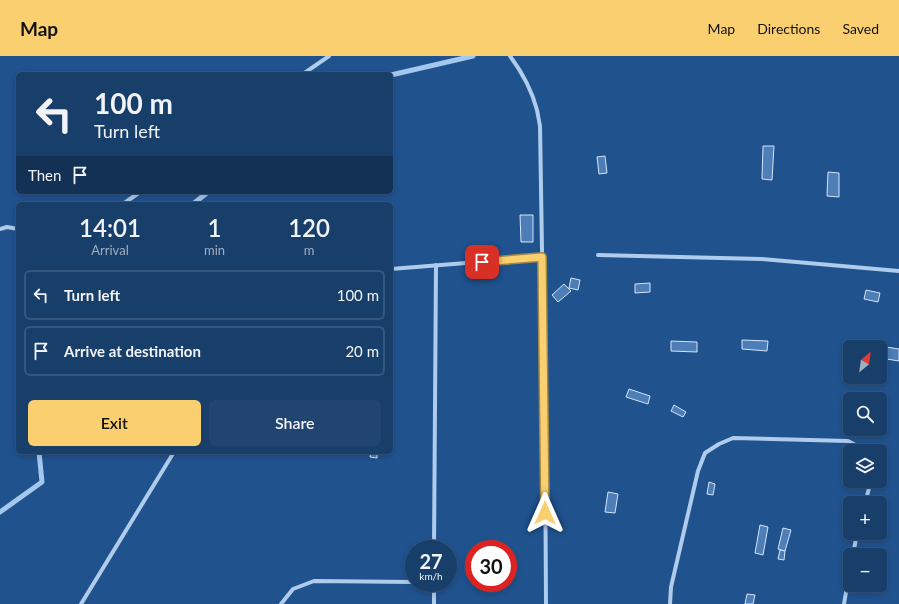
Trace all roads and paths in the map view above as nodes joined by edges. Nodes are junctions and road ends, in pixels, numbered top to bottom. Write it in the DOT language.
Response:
graph roads {
  1 [pos="329,56"];
  2 [pos="510,56"];
  3 [pos="306,72"];
  4 [pos="137,194"];
  5 [pos="126,202"];
  6 [pos="16,229"];
  7 [pos="0,230"];
  8 [pos="598,255"];
  9 [pos="542,257"];
  10 [pos="436,266"];
  11 [pos="393,269"];
  12 [pos="899,271"];
  13 [pos="854,444"];
  14 [pos="173,454"];
  15 [pos="434,540"];
  16 [pos="405,582"];
  17 [pos="434,592"];
  18 [pos="846,592"];
  19 [pos="82,604"];
  20 [pos="281,604"];
  21 [pos="434,604"];
  22 [pos="546,604"];
  23 [pos="670,604"];
  24 [pos="844,604"];
  1 -- 3 [label="street"];
  2 -- 9 [label="street"];
  4 -- 5 [label="street"];
  6 -- 7 [label="street"];
  8 -- 12 [label="street"];
  9 -- 10 [label="street"];
  9 -- 22 [label="street"];
  10 -- 11 [label="street"];
  10 -- 15 [label="street"];
  13 -- 23 [label="street"];
  14 -- 19 [label="street"];
  16 -- 20 [label="street"];
  17 -- 21 [label="street"];
  18 -- 24 [label="street"];
}
